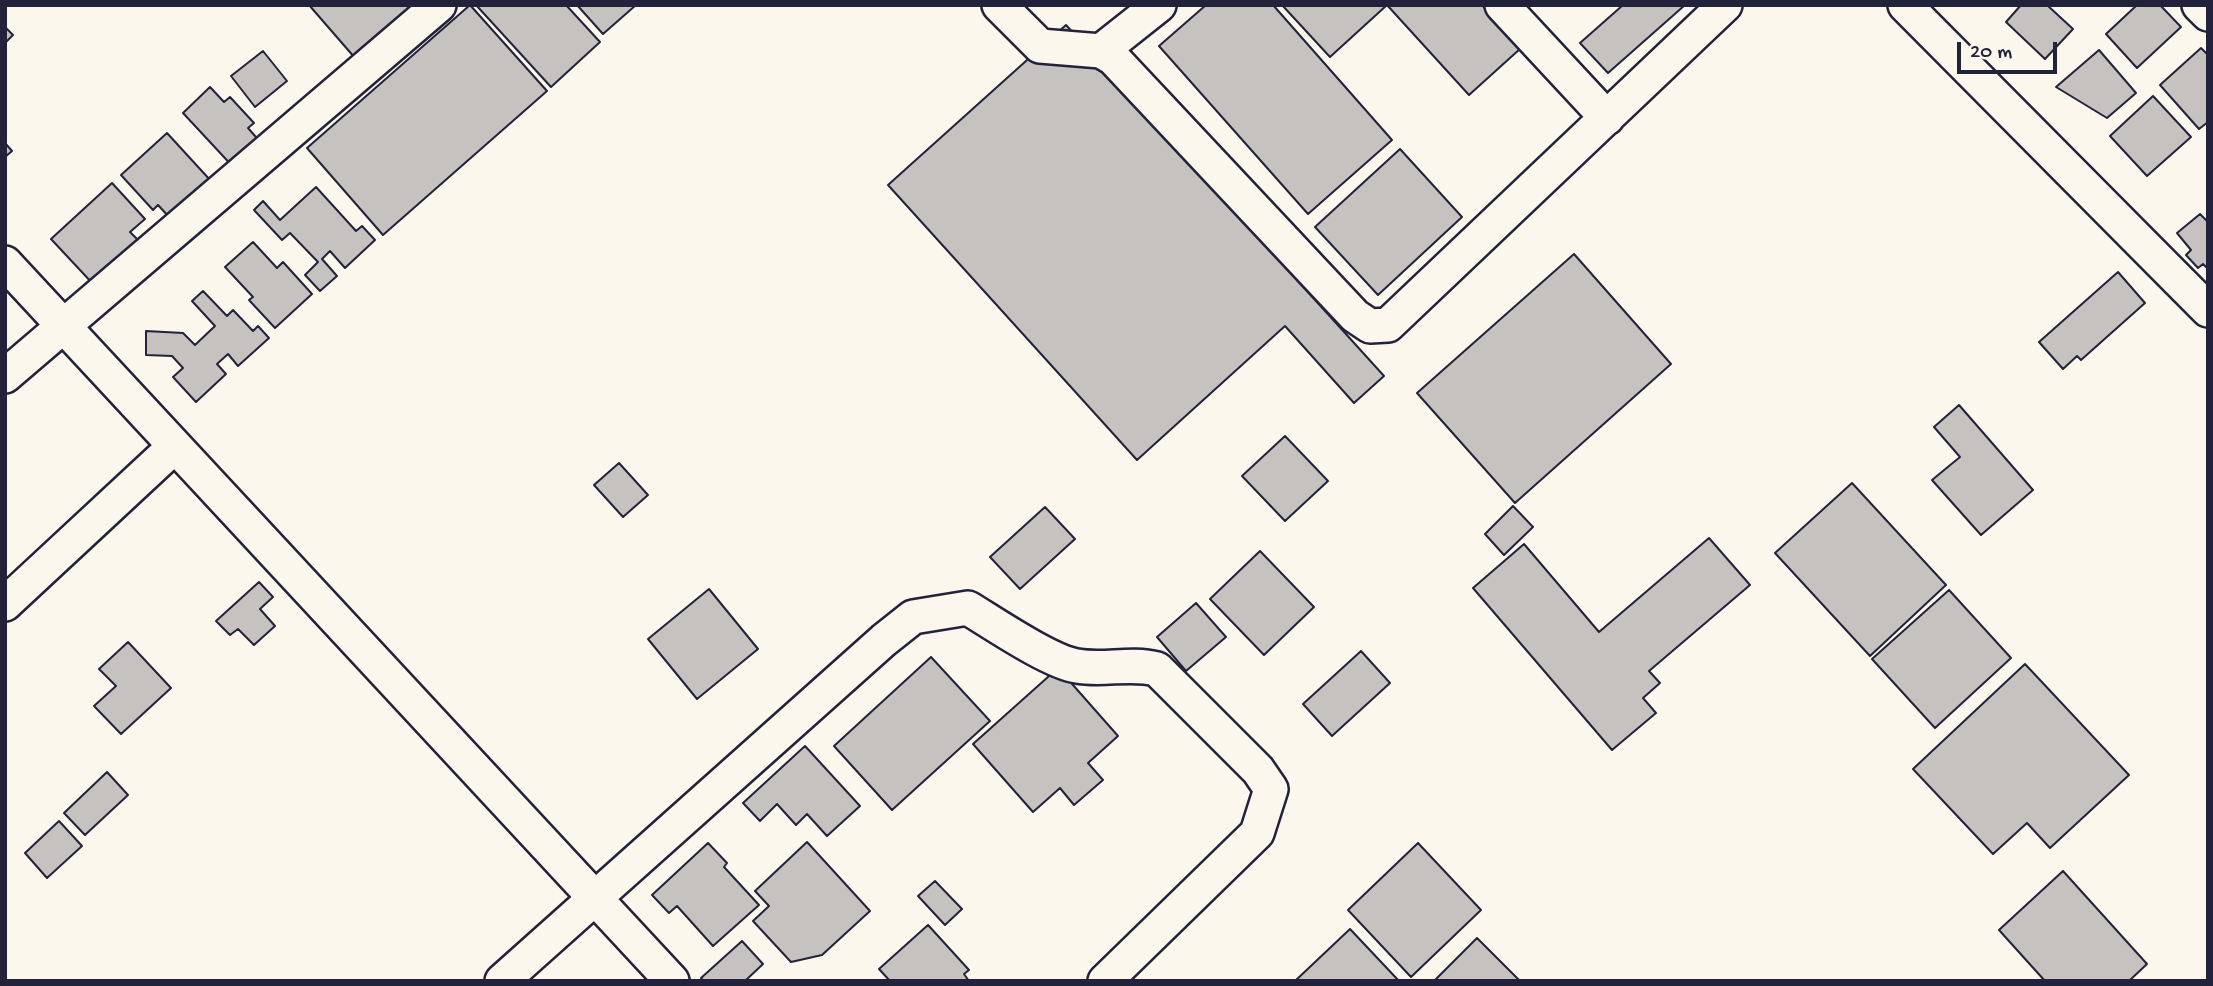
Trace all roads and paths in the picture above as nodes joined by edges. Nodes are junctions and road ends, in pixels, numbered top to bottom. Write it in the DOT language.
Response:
graph roads {
  1 [pos="439,5"];
  2 [pos="999,5"];
  3 [pos="1159,5"];
  4 [pos="1502,5"];
  5 [pos="1725,5"];
  6 [pos="1905,5"];
  7 [pos="2199,5"];
  8 [pos="2208,14"];
  9 [pos="1101,51"];
  10 [pos="1607,118"];
  11 [pos="5,263"];
  12 [pos="2208,310"];
  13 [pos="63,326"];
  14 [pos="5,376"];
  15 [pos="175,446"];
  16 [pos="5,604"];
  17 [pos="594,896"];
  18 [pos="502,981"];
  19 [pos="672,981"];
  20 [pos="1105,981"];
  1 -- 13 [label="street"];
  2 -- 9 [label="street"];
  3 -- 9 [label="street"];
  4 -- 10 [label="street"];
  5 -- 10 [label="street"];
  6 -- 12 [label="street"];
  7 -- 8 [label="street"];
  9 -- 10 [label="street"];
  11 -- 13 [label="street"];
  13 -- 14 [label="street"];
  13 -- 15 [label="street"];
  15 -- 16 [label="street"];
  15 -- 17 [label="street"];
  17 -- 18 [label="street"];
  17 -- 19 [label="street"];
  17 -- 20 [label="street"];
}
